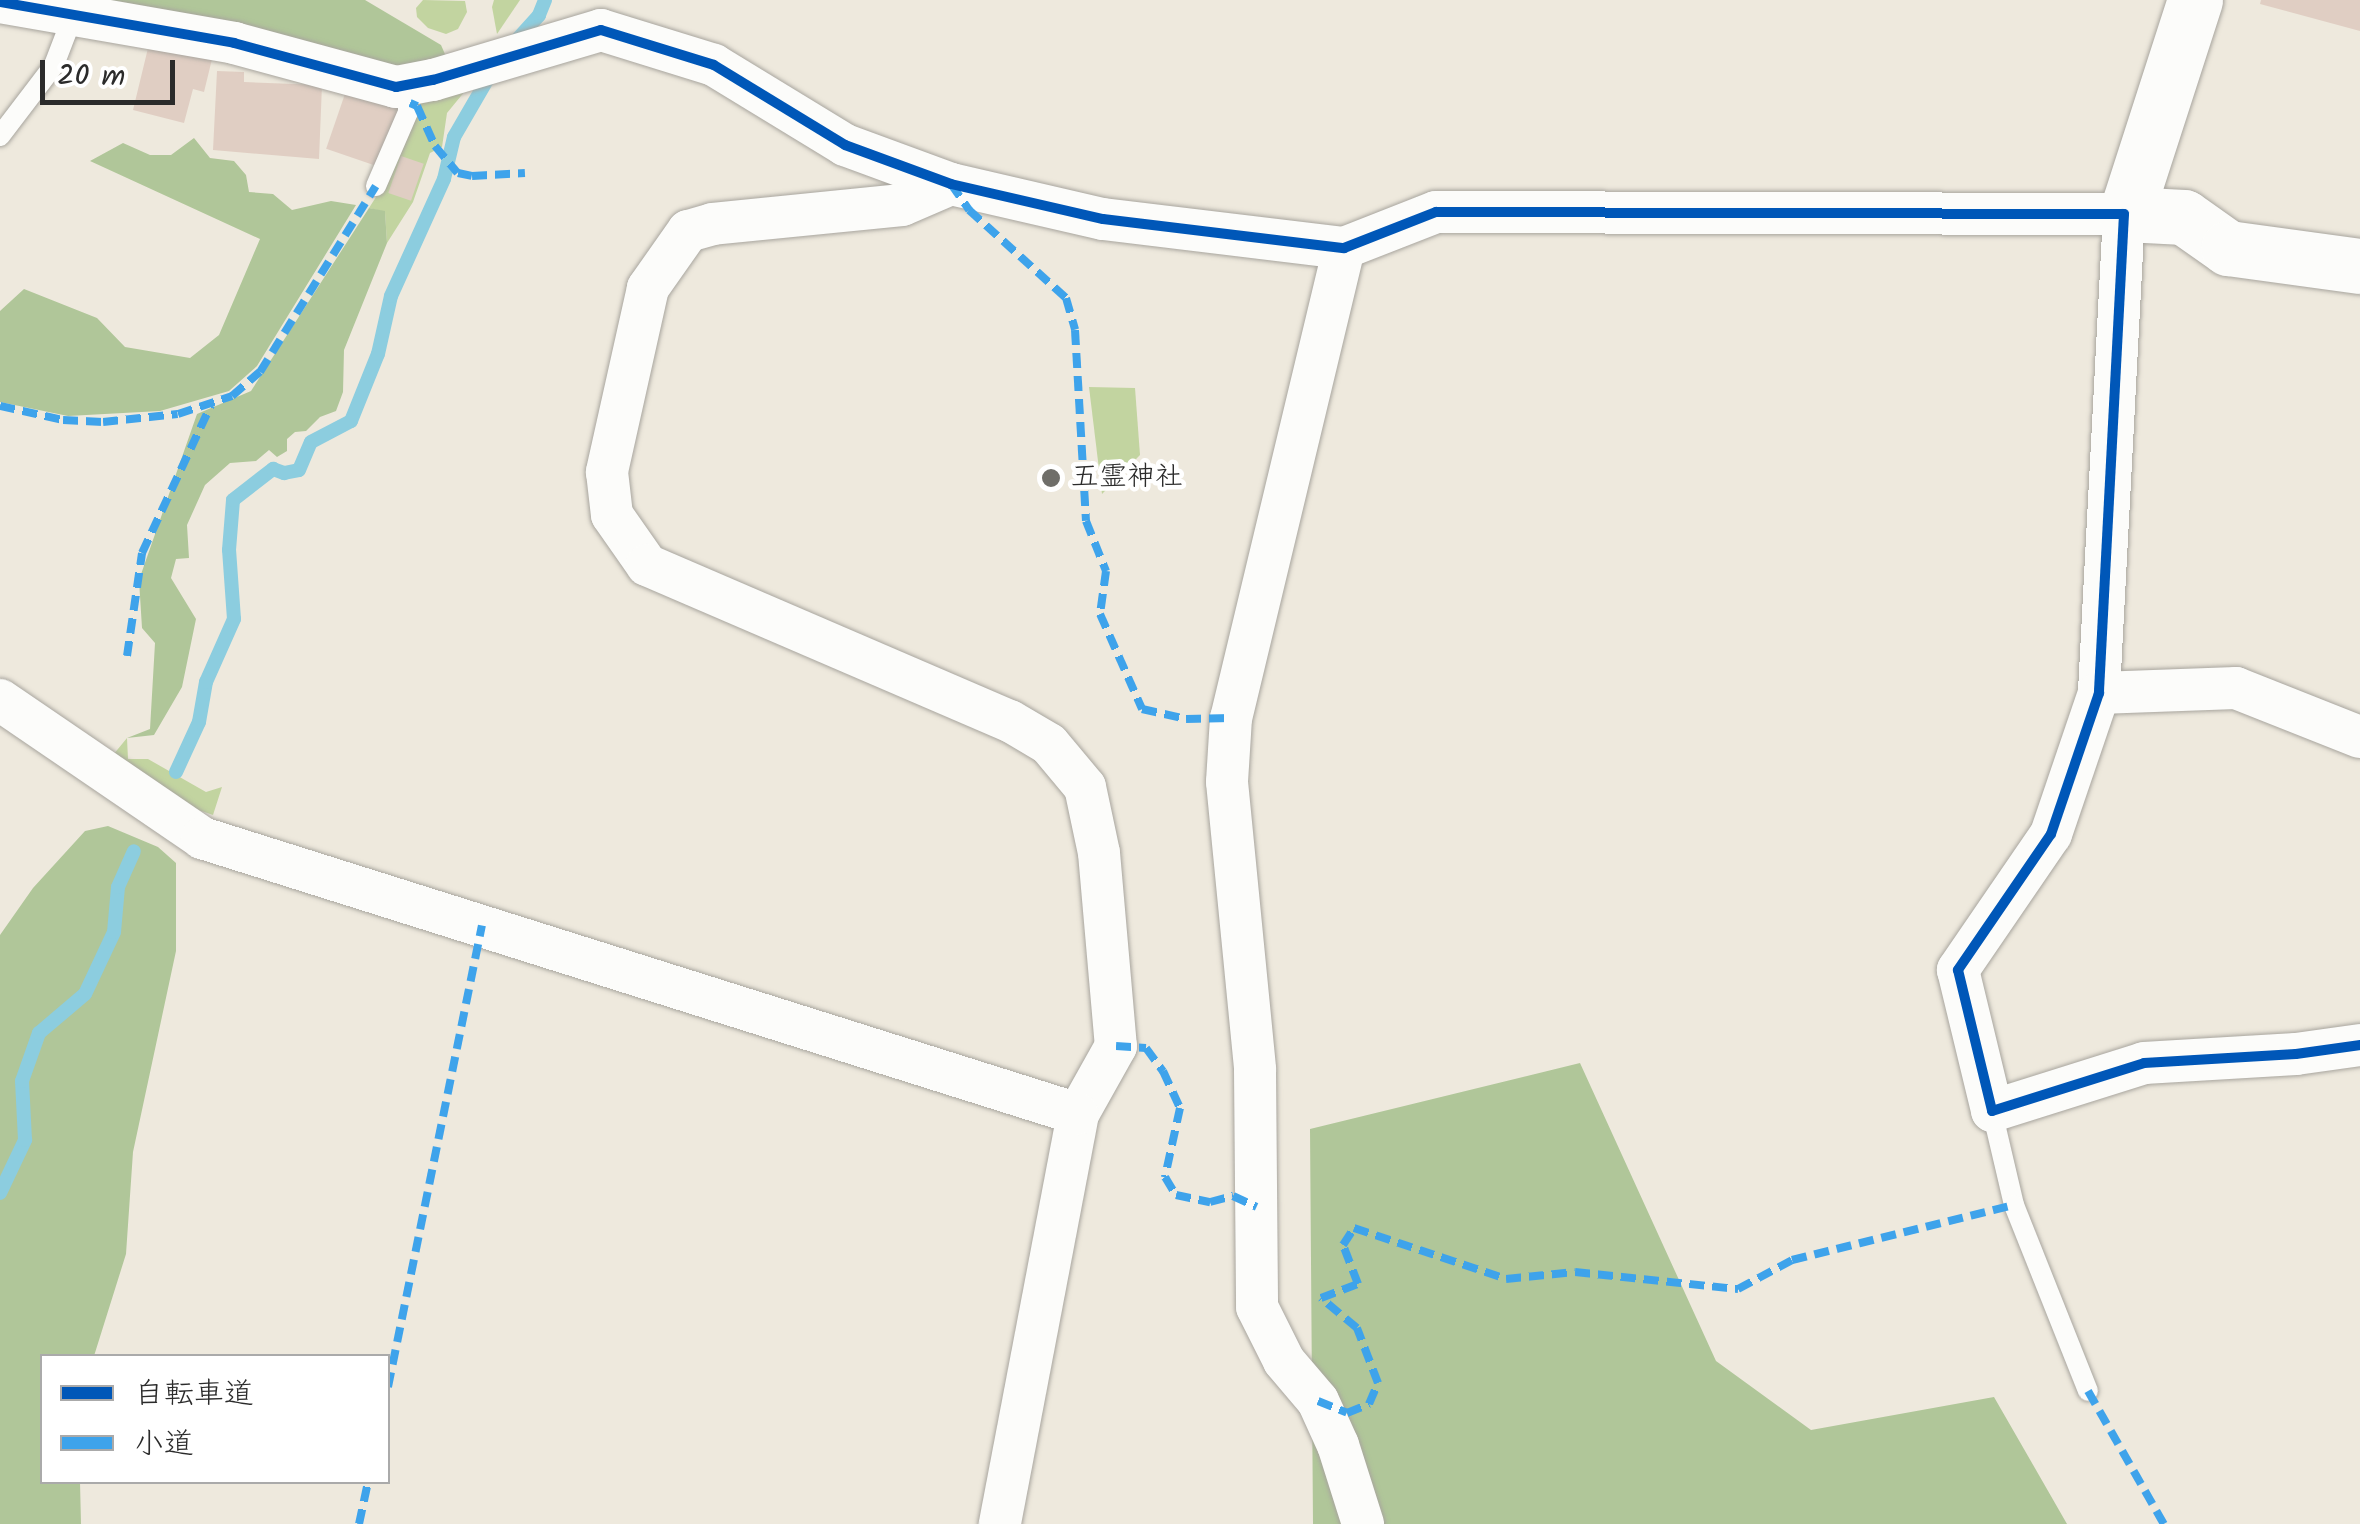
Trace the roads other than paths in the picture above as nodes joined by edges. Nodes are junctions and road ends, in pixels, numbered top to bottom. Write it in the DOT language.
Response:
graph roads {
  1 [pos="2195,0"];
  2 [pos="0,2"];
  3 [pos="74,13"];
  4 [pos="599,15"];
  5 [pos="408,86"];
  6 [pos="0,136"];
  7 [pos="951,184"];
  8 [pos="376,186"];
  9 [pos="1344,248"];
  10 [pos="2360,266"];
  11 [pos="2098,693"];
  12 [pos="0,700"];
  13 [pos="2360,737"];
  14 [pos="2360,1044"];
  15 [pos="1992,1111"];
  16 [pos="1078,1114"];
  17 [pos="2088,1391"];
  18 [pos="1000,1524"];
  19 [pos="1362,1524"];
  1 -- 10 [label="street"];
  2 -- 3 [label="street"];
  3 -- 5 [label="street"];
  3 -- 6 [label="lane"];
  4 -- 5 [label="street"];
  4 -- 7 [label="street"];
  5 -- 8 [label="lane"];
  7 -- 9 [label="street"];
  7 -- 16 [label="street"];
  9 -- 11 [label="street"];
  9 -- 19 [label="street"];
  11 -- 13 [label="street"];
  11 -- 15 [label="street"];
  12 -- 16 [label="street"];
  14 -- 15 [label="street"];
  15 -- 17 [label="lane"];
  16 -- 18 [label="street"];
}
